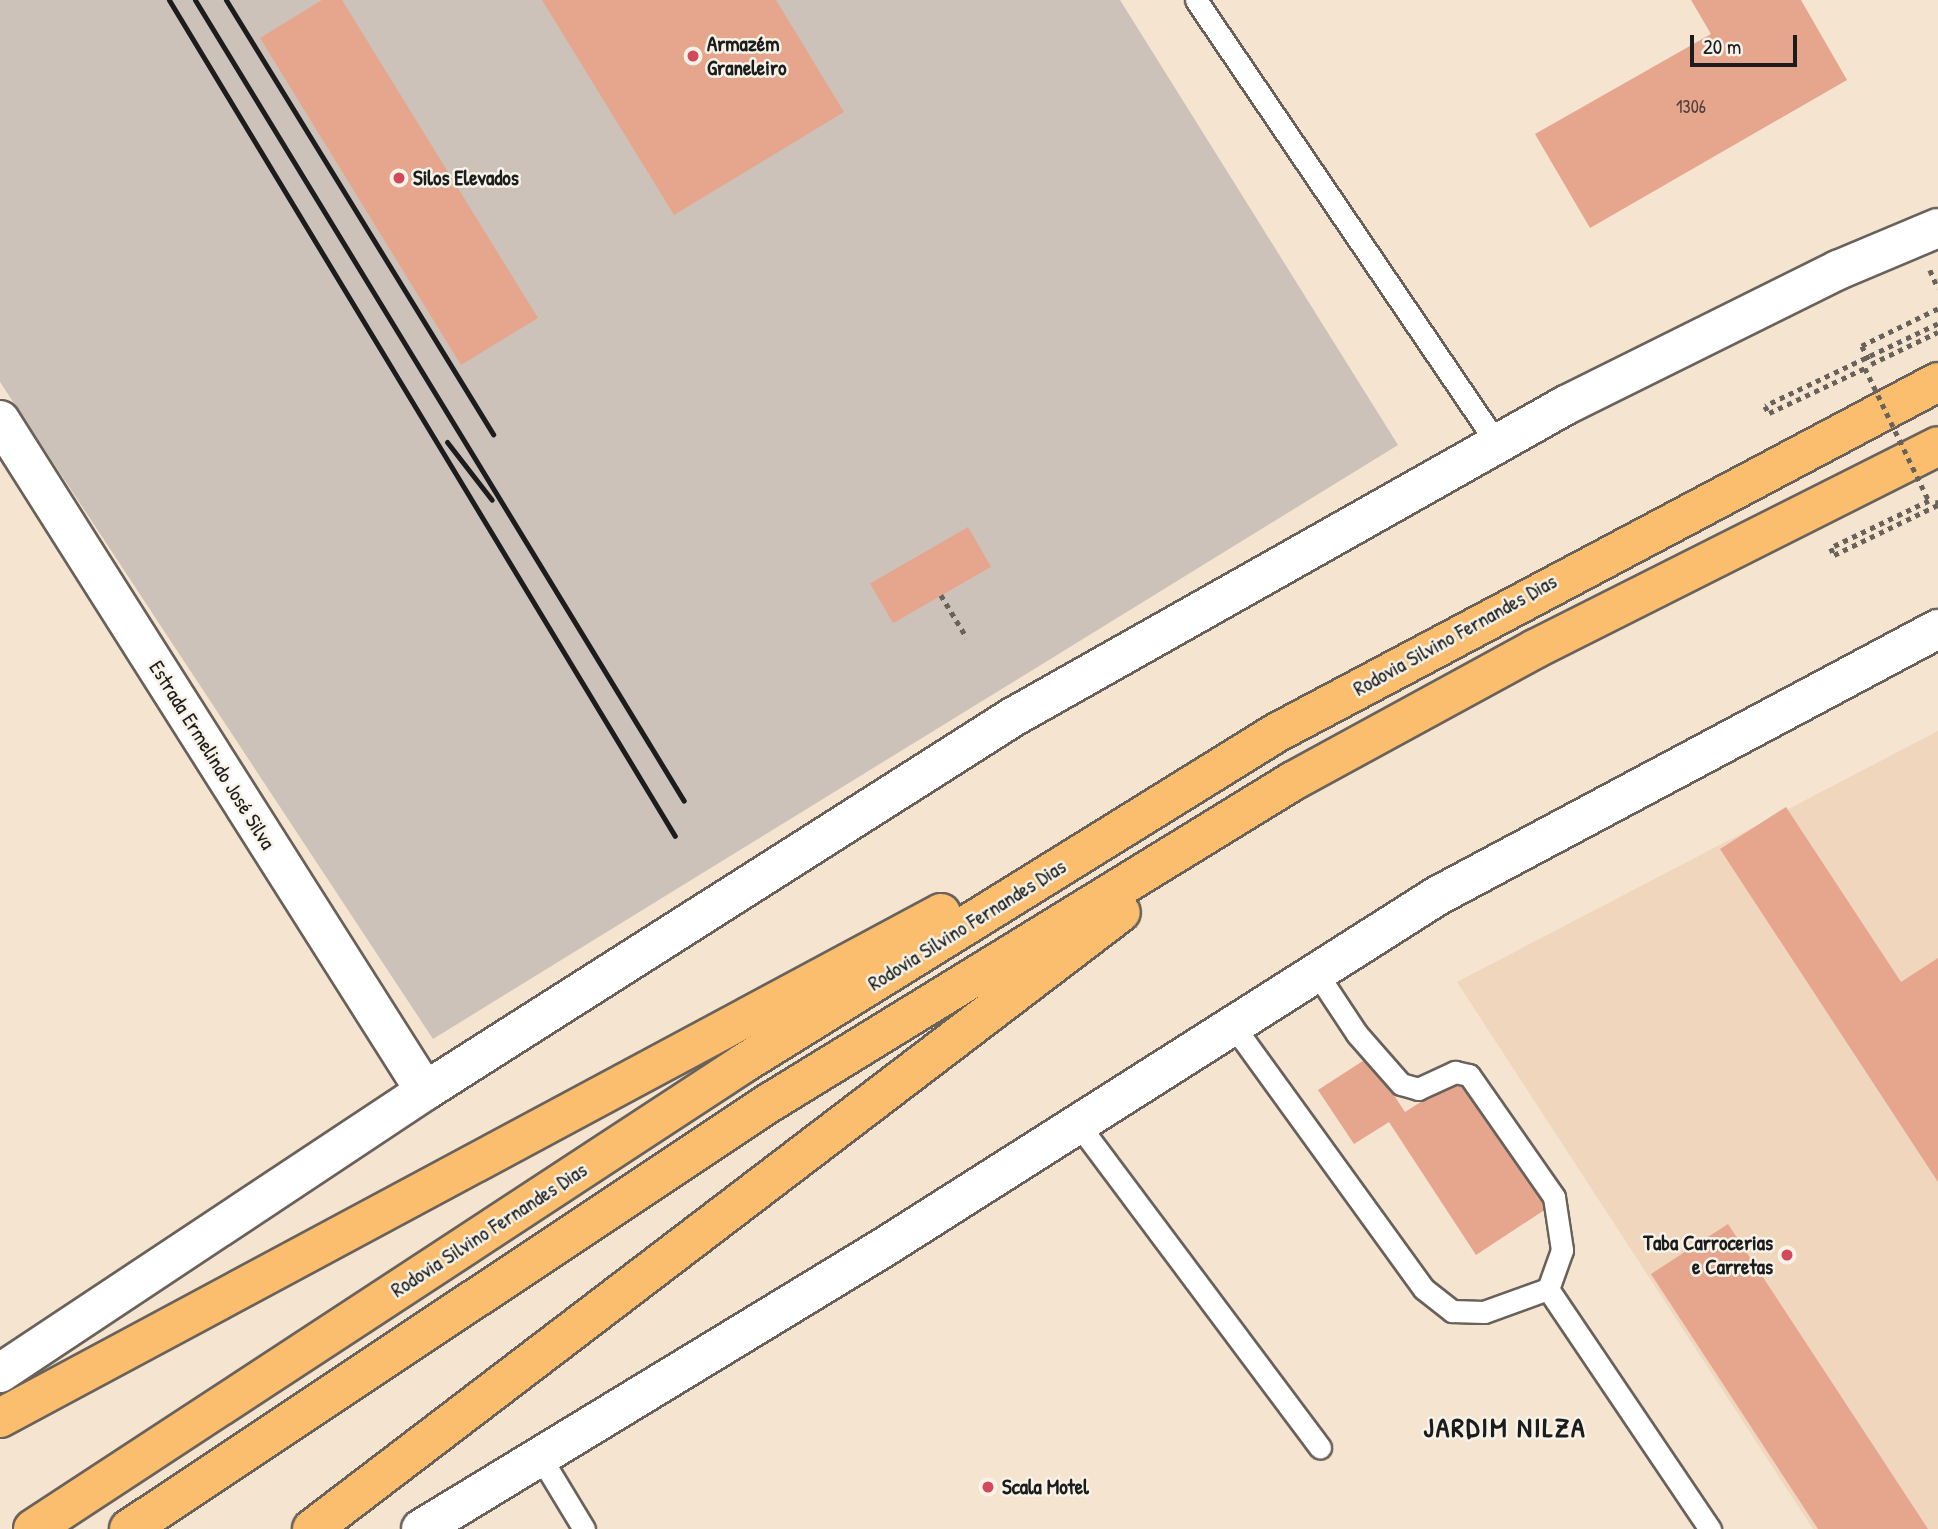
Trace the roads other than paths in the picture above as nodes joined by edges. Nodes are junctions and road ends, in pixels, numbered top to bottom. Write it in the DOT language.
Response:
graph roads {
  1 [pos="1196,0"];
  2 [pos="1938,228"];
  3 [pos="1938,382"];
  4 [pos="0,420"];
  5 [pos="1496,442"];
  6 [pos="1938,446"];
  7 [pos="1938,629"];
  8 [pos="1276,733"];
  9 [pos="1293,781"];
  10 [pos="1316,972"];
  11 [pos="1232,1024"];
  12 [pos="425,1091"];
  13 [pos="1078,1124"];
  14 [pos="1548,1289"];
  15 [pos="0,1373"];
  16 [pos="0,1418"];
  17 [pos="1320,1448"];
  18 [pos="541,1458"];
  19 [pos="33,1529"];
  20 [pos="129,1529"];
  21 [pos="312,1529"];
  22 [pos="421,1529"];
  23 [pos="584,1529"];
  24 [pos="1710,1529"];
  1 -- 5 [label="lane"];
  2 -- 5 [label="street"];
  3 -- 8 [label="highway, Rodovia Silvino Fernandes Dias"];
  4 -- 12 [label="street, Estrada Ermelindo José Silva"];
  5 -- 12 [label="street"];
  6 -- 9 [label="highway"];
  7 -- 10 [label="street"];
  8 -- 16 [label="highway"];
  8 -- 19 [label="highway, Rodovia Silvino Fernandes Dias"];
  9 -- 20 [label="highway"];
  9 -- 21 [label="highway"];
  10 -- 11 [label="street"];
  10 -- 14 [label="lane"];
  11 -- 13 [label="street"];
  11 -- 14 [label="lane"];
  12 -- 15 [label="street"];
  13 -- 17 [label="lane"];
  13 -- 18 [label="street"];
  14 -- 24 [label="lane"];
  18 -- 22 [label="street"];
  18 -- 23 [label="lane"];
}
